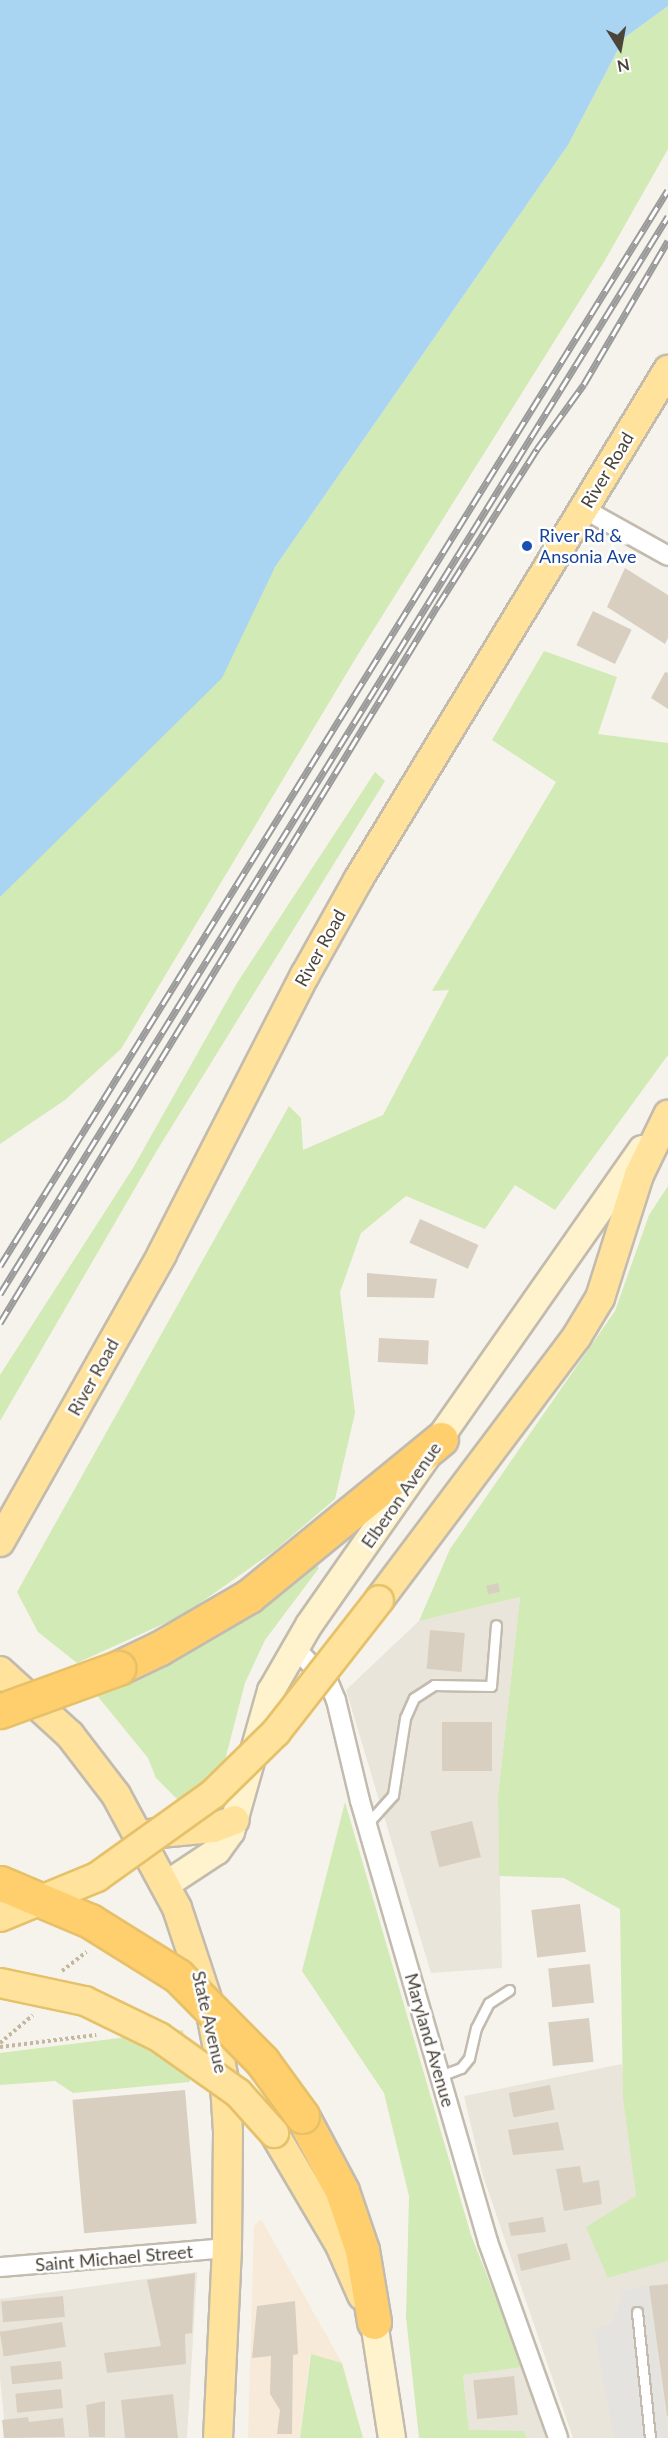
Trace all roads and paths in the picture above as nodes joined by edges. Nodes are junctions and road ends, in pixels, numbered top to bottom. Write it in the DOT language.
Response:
graph roads {
  1 [pos="668,370"];
  2 [pos="584,509"];
  3 [pos="668,556"];
  4 [pos="668,1113"];
  5 [pos="441,1439"];
  6 [pos="0,1542"];
  7 [pos="496,1625"];
  8 [pos="296,1649"];
  9 [pos="0,1671"];
  10 [pos="0,1711"];
  11 [pos="235,1820"];
  12 [pos="367,1824"];
  13 [pos="140,1834"];
  14 [pos="0,1883"];
  15 [pos="167,1884"];
  16 [pos="0,1917"];
  17 [pos="0,1983"];
  18 [pos="509,1990"];
  19 [pos="440,2076"];
  20 [pos="228,2248"];
  21 [pos="0,2267"];
  22 [pos="637,2312"];
  23 [pos="374,2322"];
  24 [pos="218,2438"];
  25 [pos="392,2438"];
  26 [pos="558,2438"];
  27 [pos="650,2438"];
  1 -- 2 [label="main road, River Road"];
  2 -- 3 [label="street"];
  2 -- 6 [label="main road, River Road"];
  4 -- 5 [label="street, Elberon Avenue"];
  4 -- 16 [label="main road, bridge"];
  5 -- 8 [label="street, Elberon Avenue"];
  5 -- 10 [label="highway, bridge"];
  7 -- 12 [label="lane"];
  8 -- 11 [label="street, Elberon Avenue"];
  8 -- 12 [label="street, Maryland Avenue"];
  9 -- 13 [label="main road, State Avenue"];
  11 -- 13 [label="main road"];
  11 -- 15 [label="street, Elberon Avenue"];
  12 -- 19 [label="street, Maryland Avenue"];
  13 -- 15 [label="main road, State Avenue"];
  14 -- 23 [label="highway, bridge"];
  15 -- 20 [label="main road, State Avenue"];
  17 -- 23 [label="main road, bridge"];
  18 -- 19 [label="lane"];
  19 -- 26 [label="street, Maryland Avenue"];
  20 -- 21 [label="street, Saint Michael Street"];
  20 -- 24 [label="main road, State Avenue"];
  22 -- 27 [label="lane"];
  23 -- 25 [label="street"];
}
